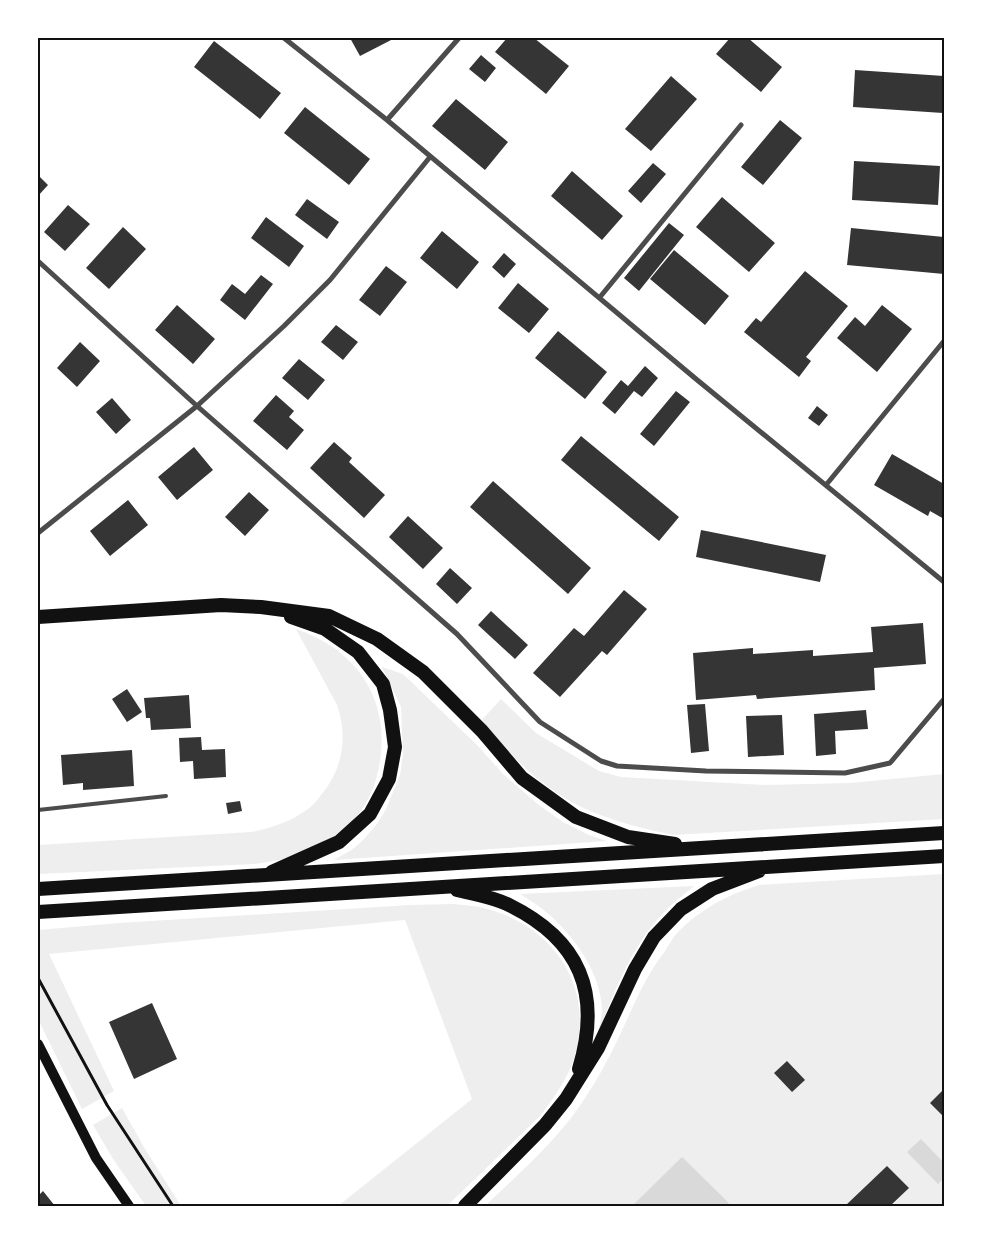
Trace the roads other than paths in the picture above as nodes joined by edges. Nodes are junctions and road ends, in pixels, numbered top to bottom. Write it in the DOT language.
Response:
graph roads {
  1 [pos="284,38"];
  2 [pos="459,38"];
  3 [pos="387,120"];
  4 [pos="741,125"];
  5 [pos="430,157"];
  6 [pos="38,261"];
  7 [pos="600,297"];
  8 [pos="944,340"];
  9 [pos="197,406"];
  10 [pos="826,485"];
  11 [pos="38,533"];
  12 [pos="944,582"];
  13 [pos="261,607"];
  14 [pos="38,617"];
  15 [pos="944,699"];
  16 [pos="166,796"];
  17 [pos="38,810"];
  18 [pos="944,833"];
  19 [pos="704,848"];
  20 [pos="944,856"];
  21 [pos="771,866"];
  22 [pos="262,876"];
  23 [pos="447,887"];
  24 [pos="38,889"];
  25 [pos="38,912"];
  26 [pos="38,1044"];
  27 [pos="573,1086"];
  28 [pos="129,1206"];
  29 [pos="465,1206"];
  1 -- 3 [label="street"];
  2 -- 3 [label="street"];
  3 -- 5 [label="street"];
  4 -- 7 [label="street"];
  5 -- 7 [label="street"];
  5 -- 9 [label="street"];
  6 -- 9 [label="street"];
  7 -- 10 [label="street"];
  8 -- 10 [label="street"];
  9 -- 11 [label="street"];
  9 -- 15 [label="street"];
  10 -- 12 [label="street"];
  13 -- 14 [label="highway"];
  13 -- 19 [label="highway"];
  13 -- 22 [label="highway"];
  16 -- 17 [label="lane"];
  18 -- 19 [label="highway"];
  19 -- 22 [label="highway"];
  20 -- 21 [label="highway"];
  21 -- 23 [label="highway"];
  21 -- 27 [label="highway"];
  22 -- 24 [label="highway"];
  23 -- 25 [label="highway"];
  23 -- 27 [label="highway"];
  26 -- 28 [label="main road"];
  27 -- 29 [label="highway"];
}
